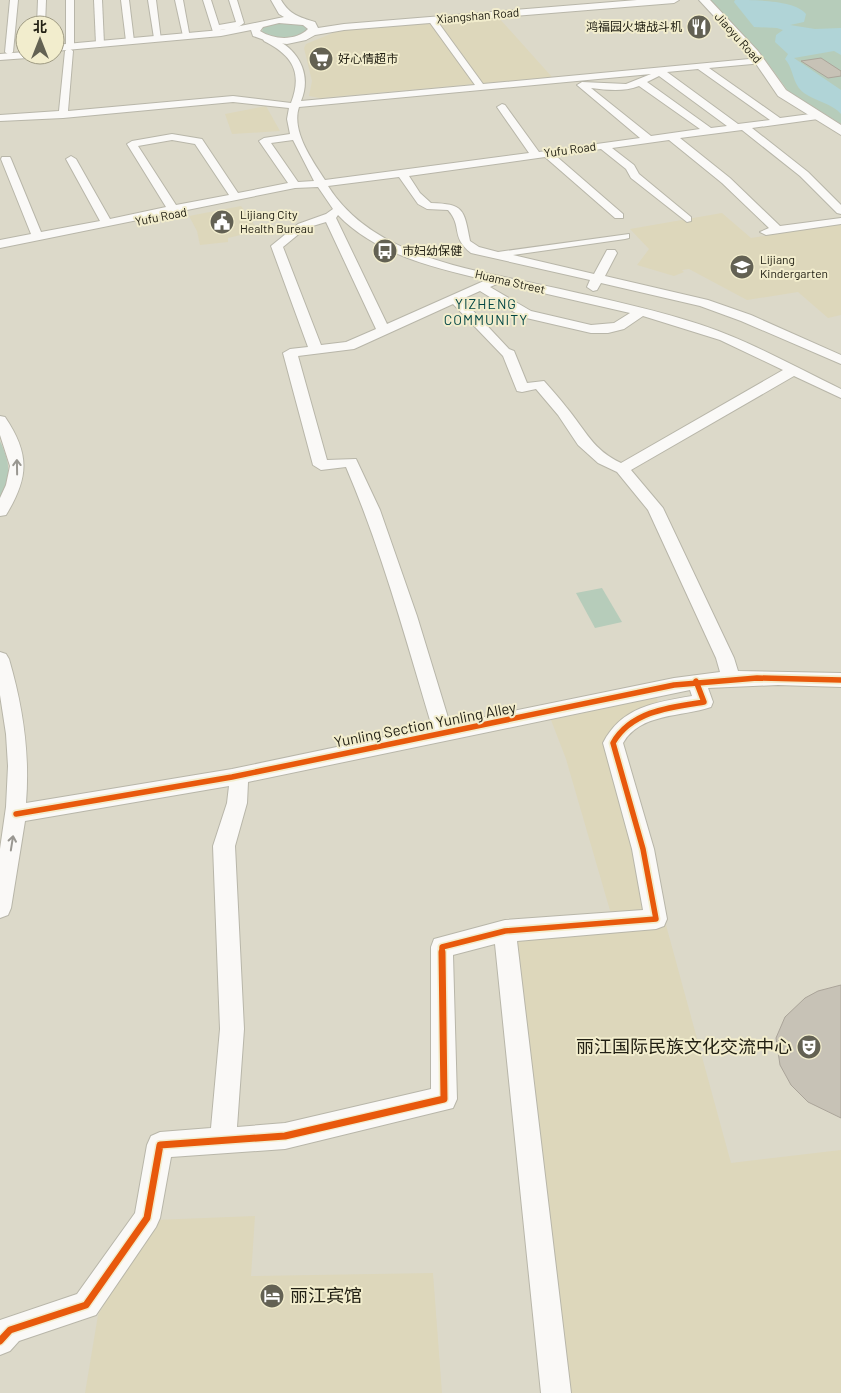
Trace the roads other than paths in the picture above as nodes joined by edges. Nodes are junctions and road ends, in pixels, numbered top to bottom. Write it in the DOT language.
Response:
graph roads {
  1 [pos="14,0"];
  2 [pos="42,0"];
  3 [pos="70,0"];
  4 [pos="98,0"];
  5 [pos="125,0"];
  6 [pos="152,0"];
  7 [pos="179,0"];
  8 [pos="207,0"];
  9 [pos="233,0"];
  10 [pos="268,0"];
  11 [pos="276,0"];
  12 [pos="644,0"];
  13 [pos="674,0"];
  14 [pos="704,0"];
  15 [pos="41,15"];
  16 [pos="295,20"];
  17 [pos="432,20"];
  18 [pos="262,24"];
  19 [pos="216,30"];
  20 [pos="308,31"];
  21 [pos="187,36"];
  22 [pos="158,38"];
  23 [pos="267,39"];
  24 [pos="130,41"];
  25 [pos="100,44"];
  26 [pos="65,49"];
  27 [pos="70,49"];
  28 [pos="65,50"];
  29 [pos="3,54"];
  30 [pos="296,60"];
  31 [pos="760,61"];
  32 [pos="701,67"];
  33 [pos="658,71"];
  34 [pos="548,81"];
  35 [pos="639,81"];
  36 [pos="582,85"];
  37 [pos="481,87"];
  38 [pos="294,105"];
  39 [pos="502,107"];
  40 [pos="63,115"];
  41 [pos="818,116"];
  42 [pos="0,118"];
  43 [pos="779,122"];
  44 [pos="742,126"];
  45 [pos="841,130"];
  46 [pos="709,131"];
  47 [pos="296,136"];
  48 [pos="671,136"];
  49 [pos="648,139"];
  50 [pos="602,145"];
  51 [pos="541,154"];
  52 [pos="71,158"];
  53 [pos="6,159"];
  54 [pos="402,174"];
  55 [pos="295,184"];
  56 [pos="322,184"];
  57 [pos="236,196"];
  58 [pos="841,205"];
  59 [pos="173,209"];
  60 [pos="841,211"];
  61 [pos="335,214"];
  62 [pos="619,216"];
  63 [pos="687,219"];
  64 [pos="841,221"];
  65 [pos="106,222"];
  66 [pos="777,230"];
  67 [pos="763,233"];
  68 [pos="37,236"];
  69 [pos="625,236"];
  70 [pos="0,244"];
  71 [pos="0,250"];
  72 [pos="611,253"];
  73 [pos="488,254"];
  74 [pos="466,272"];
  75 [pos="598,278"];
  76 [pos="497,279"];
  77 [pos="481,287"];
  78 [pos="455,299"];
  79 [pos="586,299"];
  80 [pos="640,312"];
  81 [pos="751,320"];
  82 [pos="383,329"];
  83 [pos="726,337"];
  84 [pos="316,350"];
  85 [pos="841,360"];
  86 [pos="794,370"];
  87 [pos="841,394"];
  88 [pos="0,420"];
  89 [pos="622,470"];
  90 [pos="0,511"];
  91 [pos="0,659"];
  92 [pos="730,677"];
  93 [pos="841,680"];
  94 [pos="696,681"];
  95 [pos="444,734"];
  96 [pos="237,776"];
  97 [pos="16,814"];
  98 [pos="0,908"];
  99 [pos="504,931"];
  100 [pos="223,1140"];
  101 [pos="0,1341"];
  102 [pos="556,1393"];
  1 -- 29 [label="street"];
  2 -- 15 [label="street"];
  3 -- 27 [label="street"];
  4 -- 25 [label="street"];
  5 -- 24 [label="street"];
  6 -- 22 [label="street"];
  7 -- 21 [label="street"];
  8 -- 19 [label="street"];
  9 -- 19 [label="street"];
  10 -- 18 [label="main road"];
  11 -- 16 [label="main road"];
  12 -- 20 [label="main road, Xiangshan Road"];
  13 -- 17 [label="main road, Xiangshan Road"];
  14 -- 31 [label="main road, Jiaoyu Road"];
  16 -- 18 [label="main road"];
  16 -- 20 [label="main road"];
  17 -- 20 [label="main road, Xiangshan Road"];
  17 -- 37 [label="street"];
  18 -- 19 [label="main road"];
  18 -- 23 [label="main road"];
  19 -- 21 [label="main road"];
  20 -- 23 [label="main road"];
  20 -- 30 [label="street"];
  21 -- 22 [label="main road"];
  22 -- 24 [label="main road"];
  23 -- 27 [label="main road"];
  23 -- 30 [label="street"];
  24 -- 25 [label="main road"];
  25 -- 27 [label="main road"];
  26 -- 27 [label="main road"];
  27 -- 28 [label="main road"];
  27 -- 40 [label="street"];
  30 -- 38 [label="street, Huama Street"];
  31 -- 32 [label="street"];
  31 -- 41 [label="main road, Jiaoyu Road"];
  32 -- 33 [label="street"];
  32 -- 43 [label="street"];
  33 -- 34 [label="street"];
  33 -- 35 [label="street"];
  33 -- 44 [label="street"];
  34 -- 36 [label="street"];
  34 -- 37 [label="street"];
  35 -- 36 [label="street"];
  35 -- 46 [label="street"];
  36 -- 49 [label="street"];
  37 -- 38 [label="street"];
  38 -- 40 [label="street"];
  38 -- 47 [label="street, Huama Street"];
  39 -- 51 [label="street"];
  40 -- 42 [label="street"];
  41 -- 43 [label="street, Yufu Road"];
  41 -- 45 [label="main road, Jiaoyu Road"];
  43 -- 44 [label="street, Yufu Road"];
  44 -- 46 [label="street, Yufu Road"];
  44 -- 58 [label="street"];
  44 -- 60 [label="street"];
  46 -- 48 [label="street, Yufu Road"];
  47 -- 55 [label="street"];
  47 -- 56 [label="street, Huama Street"];
  48 -- 49 [label="street, Yufu Road"];
  48 -- 66 [label="street"];
  49 -- 50 [label="street, Yufu Road"];
  50 -- 51 [label="street, Yufu Road"];
  50 -- 63 [label="street"];
  51 -- 54 [label="street, Yufu Road"];
  51 -- 62 [label="street"];
  52 -- 65 [label="street"];
  53 -- 68 [label="street"];
  54 -- 56 [label="street, Yufu Road"];
  54 -- 73 [label="street"];
  55 -- 56 [label="street, Yufu Road"];
  55 -- 57 [label="street, Yufu Road"];
  56 -- 61 [label="street, Huama Street"];
  56 -- 71 [label="street, Yufu Road"];
  57 -- 59 [label="street, Yufu Road"];
  57 -- 59 [label="street"];
  59 -- 65 [label="street, Yufu Road"];
  61 -- 74 [label="street, Huama Street"];
  61 -- 82 [label="street"];
  61 -- 84 [label="street"];
  64 -- 66 [label="street"];
  65 -- 68 [label="street, Yufu Road"];
  66 -- 67 [label="street"];
  68 -- 70 [label="street, Yufu Road"];
  69 -- 73 [label="street"];
  72 -- 75 [label="street"];
  73 -- 74 [label="street"];
  73 -- 75 [label="street"];
  74 -- 76 [label="street, Huama Street"];
  75 -- 79 [label="street"];
  75 -- 81 [label="street"];
  76 -- 77 [label="street"];
  76 -- 79 [label="street, Huama Street"];
  77 -- 78 [label="street"];
  77 -- 80 [label="street"];
  78 -- 82 [label="street"];
  78 -- 89 [label="street"];
  79 -- 80 [label="street, Huama Street"];
  80 -- 83 [label="street, Huama Street"];
  81 -- 83 [label="street"];
  81 -- 85 [label="street"];
  82 -- 84 [label="street"];
  83 -- 86 [label="street, Huama Street"];
  84 -- 95 [label="street"];
  86 -- 87 [label="street, Huama Street"];
  86 -- 89 [label="street"];
  90 -- 88 [label="street, one-way"];
  89 -- 92 [label="street"];
  91 -- 97 [label="street"];
  92 -- 93 [label="street, Yunling Section Yunling Alley"];
  92 -- 94 [label="street, Yunling Section Yunling Alley"];
  94 -- 95 [label="street, Yunling Section Yunling Alley"];
  94 -- 99 [label="street"];
  95 -- 96 [label="street, Yunling Section Yunling Alley"];
  96 -- 97 [label="street, Yunling Section Yunling Alley"];
  96 -- 100 [label="street"];
  98 -- 97 [label="street, one-way"];
  99 -- 100 [label="street"];
  99 -- 102 [label="street"];
  100 -- 101 [label="street"];
}
